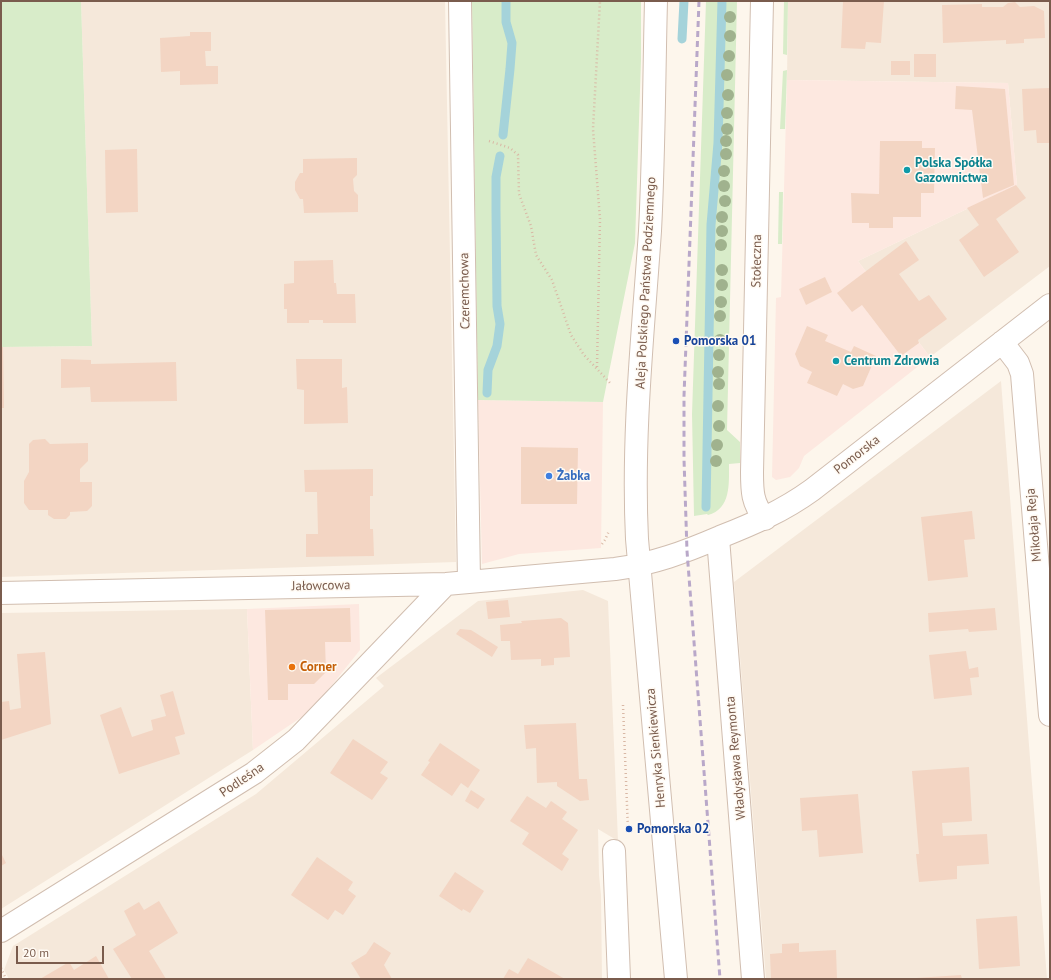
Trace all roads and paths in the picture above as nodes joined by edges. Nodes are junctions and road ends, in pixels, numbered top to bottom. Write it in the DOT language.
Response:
graph roads {
  1 [pos="460,1"];
  2 [pos="600,1"];
  3 [pos="656,1"];
  4 [pos="762,1"];
  5 [pos="462,130"];
  6 [pos="1050,305"];
  7 [pos="1002,342"];
  8 [pos="597,368"];
  9 [pos="611,383"];
  10 [pos="764,519"];
  11 [pos="718,538"];
  12 [pos="640,566"];
  13 [pos="469,582"];
  14 [pos="446,584"];
  15 [pos="1,593"];
  16 [pos="623,705"];
  17 [pos="1050,715"];
  18 [pos="621,844"];
  19 [pos="1,931"];
  20 [pos="1,968"];
  21 [pos="6,979"];
  22 [pos="619,979"];
  23 [pos="676,979"];
  24 [pos="753,979"];
  1 -- 5 [label="street, Czeremchowa"];
  2 -- 8 [label="path"];
  3 -- 12 [label="street, Aleja Polskiego Państwa Podziemnego"];
  4 -- 10 [label="street, Stołeczna"];
  5 -- 8 [label="path"];
  5 -- 13 [label="street, Czeremchowa"];
  6 -- 7 [label="street, Pomorska"];
  7 -- 10 [label="street, Pomorska"];
  7 -- 17 [label="street, Mikołaja Reja"];
  8 -- 9 [label="path"];
  10 -- 11 [label="street, Pomorska"];
  11 -- 12 [label="street, Pomorska"];
  11 -- 24 [label="street, Władysława Reymonta"];
  12 -- 13 [label="street, Jałowcowa"];
  12 -- 23 [label="street, Henryka Sienkiewicza"];
  13 -- 14 [label="street, Jałowcowa"];
  14 -- 15 [label="street, Jałowcowa"];
  14 -- 19 [label="street, Podleśna"];
  16 -- 18 [label="path"];
  18 -- 22 [label="street"];
  20 -- 21 [label="path"];
}
